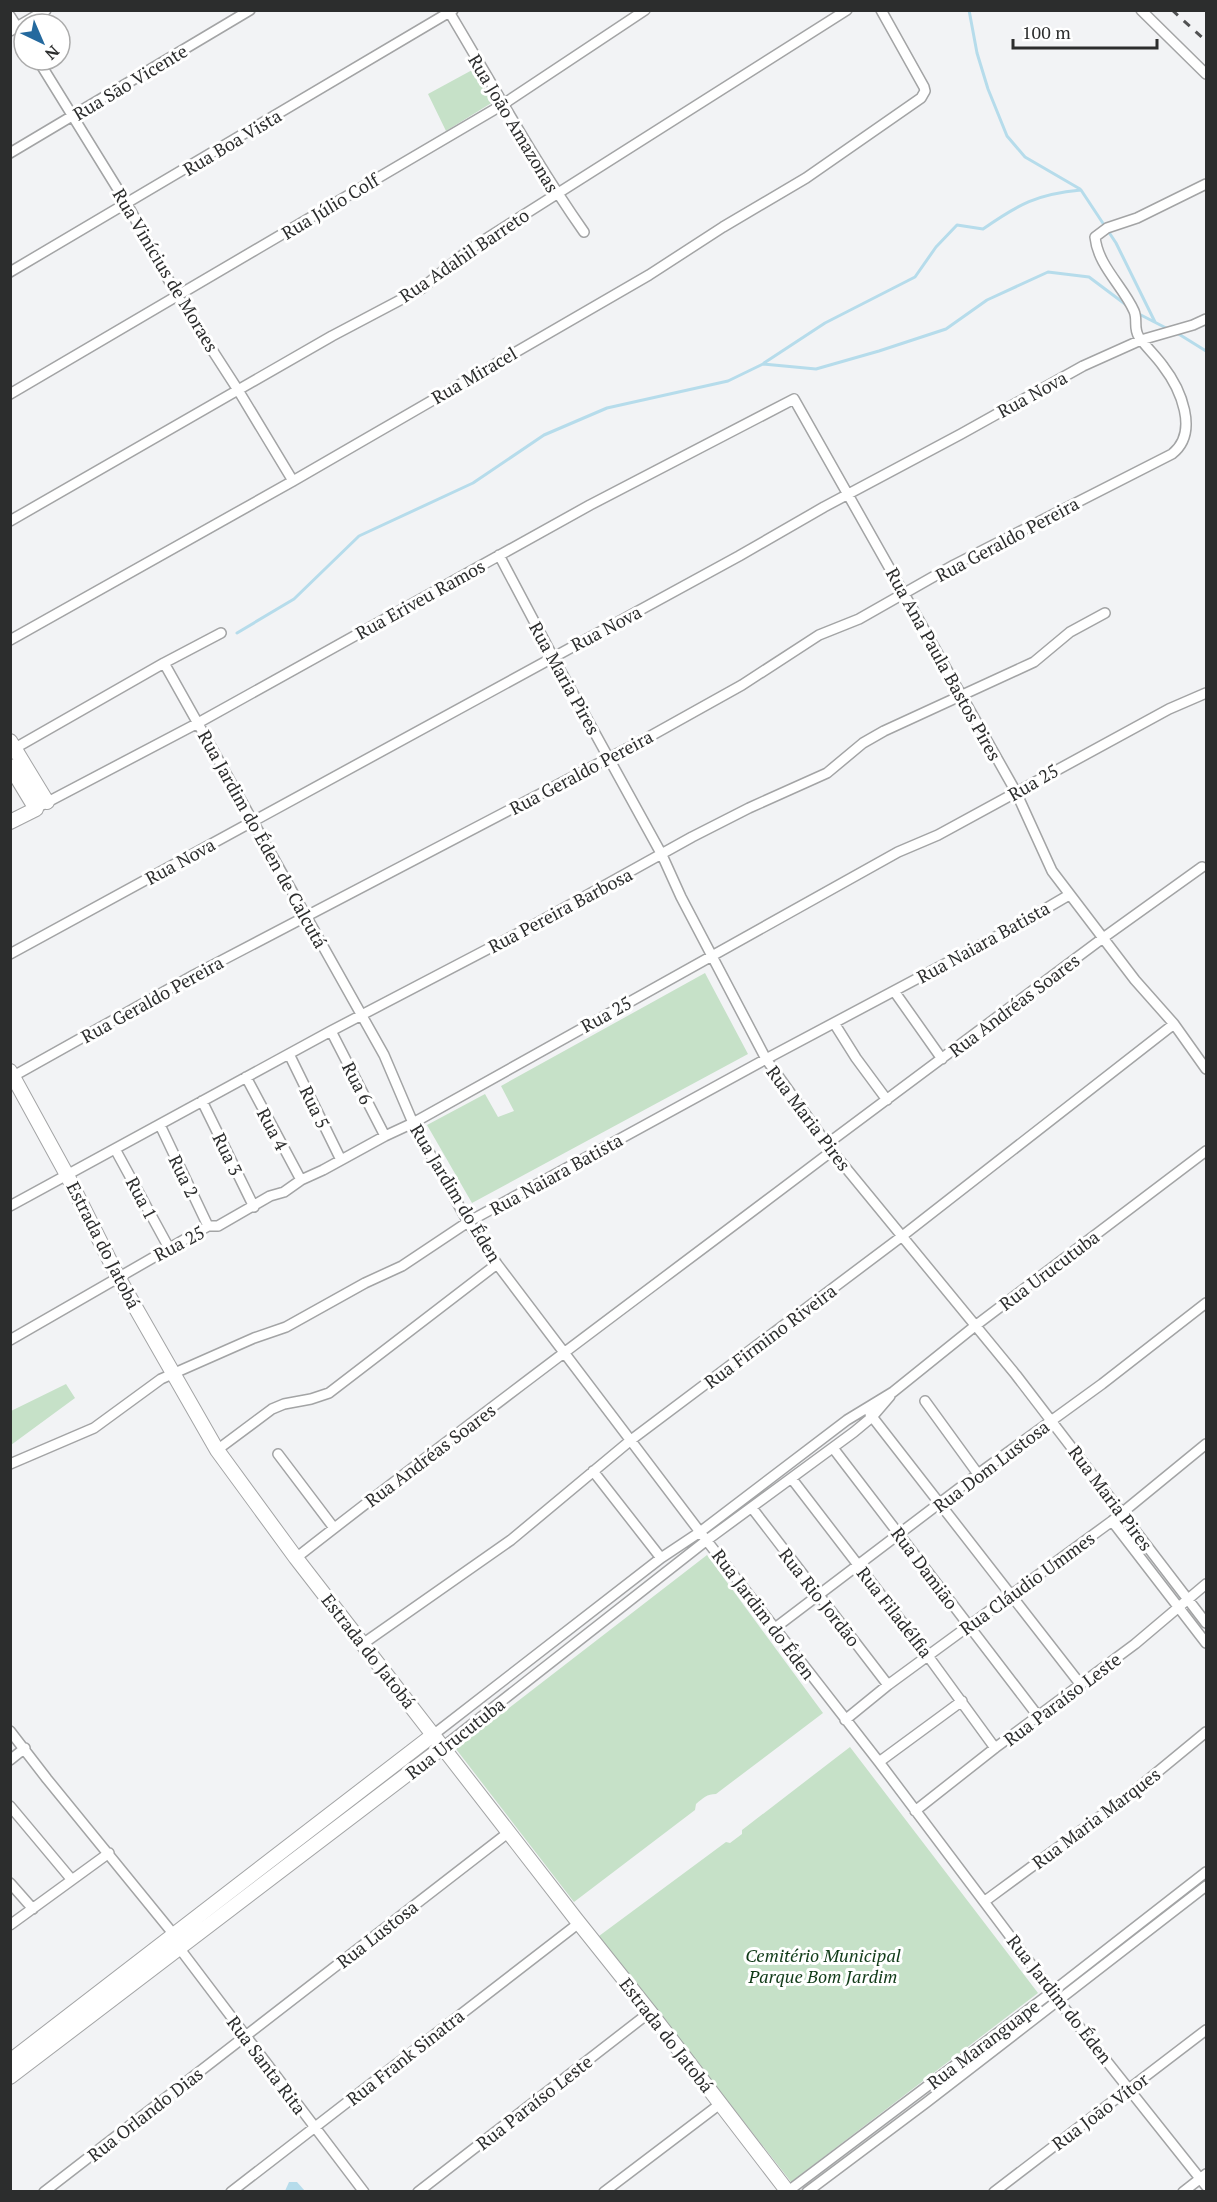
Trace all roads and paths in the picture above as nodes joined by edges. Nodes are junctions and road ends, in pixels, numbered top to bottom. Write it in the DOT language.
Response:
graph roads {
  1 [pos="250,10"];
  2 [pos="645,10"];
  3 [pos="847,10"];
  4 [pos="881,10"];
  5 [pos="1141,10"];
  6 [pos="450,11"];
  7 [pos="46,72"];
  8 [pos="1206,74"];
  9 [pos="502,105"];
  10 [pos="74,117"];
  11 [pos="10,153"];
  12 [pos="1206,184"];
  13 [pos="556,193"];
  14 [pos="127,204"];
  15 [pos="584,232"];
  16 [pos="10,272"];
  17 [pos="178,297"];
  18 [pos="1206,319"];
  19 [pos="1141,340"];
  20 [pos="238,390"];
  21 [pos="10,394"];
  22 [pos="794,399"];
  23 [pos="293,481"];
  24 [pos="848,494"];
  25 [pos="10,522"];
  26 [pos="499,555"];
  27 [pos="904,594"];
  28 [pos="1105,613"];
  29 [pos="220,633"];
  30 [pos="10,640"];
  31 [pos="553,657"];
  32 [pos="164,663"];
  33 [pos="1206,693"];
  34 [pos="961,695"];
  35 [pos="198,723"];
  36 [pos="12,747"];
  37 [pos="608,757"];
  38 [pos="10,766"];
  39 [pos="1016,792"];
  40 [pos="42,806"];
  41 [pos="10,822"];
  42 [pos="252,822"];
  43 [pos="662,855"];
  44 [pos="1202,867"];
  45 [pos="1069,895"];
  46 [pos="306,917"];
  47 [pos="1103,938"];
  48 [pos="10,954"];
  49 [pos="713,956"];
  50 [pos="894,991"];
  51 [pos="361,1016"];
  52 [pos="834,1023"];
  53 [pos="1174,1024"];
  54 [pos="331,1031"];
  55 [pos="289,1054"];
  56 [pos="766,1059"];
  57 [pos="942,1059"];
  58 [pos="1206,1069"];
  59 [pos="11,1076"];
  60 [pos="246,1077"];
  61 [pos="887,1100"];
  62 [pos="202,1101"];
  63 [pos="413,1123"];
  64 [pos="160,1125"];
  65 [pos="385,1136"];
  66 [pos="830,1148"];
  67 [pos="115,1149"];
  68 [pos="1206,1151"];
  69 [pos="341,1160"];
  70 [pos="67,1174"];
  71 [pos="301,1180"];
  72 [pos="10,1206"];
  73 [pos="254,1207"];
  74 [pos="468,1222"];
  75 [pos="208,1226"];
  76 [pos="901,1237"];
  77 [pos="168,1248"];
  78 [pos="497,1264"];
  79 [pos="118,1277"];
  80 [pos="1206,1304"];
  81 [pos="975,1326"];
  82 [pos="10,1340"];
  83 [pos="565,1354"];
  84 [pos="174,1374"];
  85 [pos="893,1392"];
  86 [pos="925,1401"];
  87 [pos="866,1407"];
  88 [pos="872,1417"];
  89 [pos="1052,1421"];
  90 [pos="631,1440"];
  91 [pos="1206,1444"];
  92 [pos="833,1448"];
  93 [pos="217,1450"];
  94 [pos="278,1454"];
  95 [pos="10,1464"];
  96 [pos="593,1471"];
  97 [pos="978,1474"];
  98 [pos="792,1479"];
  99 [pos="940,1503"];
  100 [pos="752,1508"];
  101 [pos="1121,1513"];
  102 [pos="1112,1521"];
  103 [pos="334,1528"];
  104 [pos="700,1532"];
  105 [pos="899,1534"];
  106 [pos="707,1540"];
  107 [pos="296,1558"];
  108 [pos="661,1558"];
  109 [pos="858,1565"];
  110 [pos="1206,1584"];
  111 [pos="819,1595"];
  112 [pos="1010,1595"];
  113 [pos="1188,1599"];
  114 [pos="1179,1608"];
  115 [pos="1206,1623"];
  116 [pos="969,1626"];
  117 [pos="775,1628"];
  118 [pos="1206,1643"];
  119 [pos="364,1644"];
  120 [pos="928,1656"];
  121 [pos="1081,1684"];
  122 [pos="888,1685"];
  123 [pos="962,1701"];
  124 [pos="1038,1716"];
  125 [pos="845,1720"];
  126 [pos="10,1731"];
  127 [pos="1206,1732"];
  128 [pos="433,1735"];
  129 [pos="25,1748"];
  130 [pos="443,1748"];
  131 [pos="995,1748"];
  132 [pos="10,1760"];
  133 [pos="879,1762"];
  134 [pos="10,1806"];
  135 [pos="915,1811"];
  136 [pos="509,1832"];
  137 [pos="109,1852"];
  138 [pos="1206,1872"];
  139 [pos="72,1880"];
  140 [pos="10,1883"];
  141 [pos="1206,1886"];
  142 [pos="985,1901"];
  143 [pos="33,1909"];
  144 [pos="579,1923"];
  145 [pos="10,1925"];
  146 [pos="177,1943"];
  147 [pos="1055,1996"];
  148 [pos="650,2012"];
  149 [pos="1206,2030"];
  150 [pos="246,2036"];
  151 [pos="10,2061"];
  152 [pos="10,2077"];
  153 [pos="1130,2089"];
  154 [pos="720,2104"];
  155 [pos="314,2127"];
  156 [pos="1205,2180"];
  157 [pos="787,2191"];
  158 [pos="44,2192"];
  159 [pos="231,2192"];
  160 [pos="364,2192"];
  161 [pos="418,2192"];
  162 [pos="604,2192"];
  163 [pos="807,2192"];
  164 [pos="994,2192"];
  165 [pos="1183,2192"];
  1 -- 10 [label="street, Rua São Vicente"];
  2 -- 9 [label="street, Rua Júlio Colf"];
  3 -- 13 [label="street, Rua Adahil Barreto"];
  4 -- 23 [label="street, Rua Miracel"];
  5 -- 8 [label="street"];
  6 -- 9 [label="street, Rua João Amazonas"];
  6 -- 14 [label="street, Rua Boa Vista"];
  7 -- 10 [label="street, Rua Vinícius de Moraes"];
  9 -- 13 [label="street, Rua João Amazonas"];
  9 -- 17 [label="street, Rua Júlio Colf"];
  10 -- 11 [label="street, Rua São Vicente"];
  10 -- 14 [label="street, Rua Vinícius de Moraes"];
  12 -- 19 [label="street"];
  13 -- 15 [label="street, Rua João Amazonas"];
  13 -- 20 [label="street, Rua Adahil Barreto"];
  14 -- 16 [label="street, Rua Boa Vista"];
  14 -- 17 [label="street, Rua Vinícius de Moraes"];
  17 -- 20 [label="street, Rua Vinícius de Moraes"];
  17 -- 21 [label="street, Rua Júlio Colf"];
  18 -- 19 [label="street, Rua Nova"];
  19 -- 24 [label="street, Rua Nova"];
  19 -- 27 [label="street, Rua Geraldo Pereira"];
  20 -- 23 [label="street, Rua Vinícius de Moraes"];
  20 -- 25 [label="street, Rua Adahil Barreto"];
  22 -- 24 [label="street, Rua Ana Paula Bastos Pires"];
  22 -- 26 [label="street, Rua Eriveu Ramos"];
  23 -- 30 [label="street, Rua Miracel"];
  24 -- 27 [label="street, Rua Ana Paula Bastos Pires"];
  24 -- 31 [label="street, Rua Nova"];
  26 -- 31 [label="street, Rua Maria Pires"];
  26 -- 35 [label="street, Rua Eriveu Ramos"];
  27 -- 34 [label="street, Rua Ana Paula Bastos Pires"];
  27 -- 37 [label="street, Rua Geraldo Pereira"];
  28 -- 34 [label="street, Rua Pereira Barbosa"];
  29 -- 32 [label="street"];
  31 -- 37 [label="street, Rua Maria Pires"];
  31 -- 42 [label="street, Rua Nova"];
  32 -- 35 [label="street, Rua Jardim do Éden de Calcutá"];
  32 -- 36 [label="street"];
  33 -- 39 [label="street, Rua 25"];
  34 -- 39 [label="street, Rua Ana Paula Bastos Pires"];
  34 -- 43 [label="street, Rua Pereira Barbosa"];
  35 -- 40 [label="street, Rua Eriveu Ramos"];
  35 -- 42 [label="street, Rua Jardim do Éden de Calcutá"];
  36 -- 40 [label="street"];
  37 -- 43 [label="street, Rua Maria Pires"];
  37 -- 46 [label="street, Rua Geraldo Pereira"];
  38 -- 40 [label="street"];
  39 -- 45 [label="street, Rua Ana Paula Bastos Pires"];
  39 -- 49 [label="street, Rua 25"];
  40 -- 41 [label="street, Rua Eriveu Ramos"];
  42 -- 46 [label="street, Rua Jardim do Éden de Calcutá"];
  42 -- 48 [label="street, Rua Nova"];
  43 -- 49 [label="street, Rua Maria Pires"];
  43 -- 51 [label="street, Rua Pereira Barbosa"];
  44 -- 47 [label="street, Rua Andréas Soares"];
  45 -- 47 [label="street, Rua Ana Paula Bastos Pires"];
  45 -- 50 [label="street, Rua Naiara Batista"];
  46 -- 51 [label="street, Rua Jardim do Éden de Calcutá"];
  46 -- 59 [label="street, Rua Geraldo Pereira"];
  47 -- 53 [label="street, Rua Ana Paula Bastos Pires"];
  47 -- 57 [label="street, Rua Andréas Soares"];
  49 -- 56 [label="street, Rua Maria Pires"];
  49 -- 63 [label="street, Rua 25"];
  50 -- 52 [label="street, Rua Naiara Batista"];
  50 -- 57 [label="street"];
  51 -- 54 [label="street, Rua Pereira Barbosa"];
  51 -- 63 [label="street, Rua Jardim do Éden"];
  52 -- 56 [label="street, Rua Naiara Batista"];
  52 -- 61 [label="street"];
  53 -- 58 [label="street, Rua Ana Paula Bastos Pires"];
  53 -- 76 [label="street, Rua Firmino Riveira"];
  54 -- 55 [label="street, Rua Pereira Barbosa"];
  54 -- 65 [label="street, Rua 6"];
  55 -- 60 [label="street, Rua Pereira Barbosa"];
  55 -- 69 [label="street, Rua 5"];
  56 -- 66 [label="street, Rua Maria Pires"];
  56 -- 74 [label="street, Rua Naiara Batista"];
  57 -- 61 [label="street, Rua Andréas Soares"];
  59 -- 70 [label="street, Estrada do Jatobá"];
  60 -- 62 [label="street, Rua Pereira Barbosa"];
  60 -- 71 [label="street, Rua 4"];
  61 -- 66 [label="street, Rua Andréas Soares"];
  62 -- 64 [label="street, Rua Pereira Barbosa"];
  62 -- 73 [label="street, Rua 3"];
  63 -- 65 [label="street, Rua 25"];
  63 -- 74 [label="street, Rua Jardim do Éden"];
  64 -- 67 [label="street, Rua Pereira Barbosa"];
  64 -- 75 [label="street, Rua 2"];
  65 -- 69 [label="street, Rua 25"];
  66 -- 76 [label="street, Rua Maria Pires"];
  66 -- 83 [label="street, Rua Andréas Soares"];
  67 -- 70 [label="street, Rua Pereira Barbosa"];
  67 -- 77 [label="street, Rua 1"];
  68 -- 81 [label="street, Rua Urucutuba"];
  69 -- 71 [label="street, Rua 25"];
  70 -- 72 [label="street, Rua Pereira Barbosa"];
  70 -- 79 [label="street, Estrada do Jatobá"];
  71 -- 73 [label="street, Rua 25"];
  73 -- 75 [label="street, Rua 25"];
  74 -- 78 [label="street, Rua Jardim do Éden"];
  74 -- 84 [label="street, Rua Naiara Batista"];
  75 -- 77 [label="street, Rua 25"];
  76 -- 81 [label="street, Rua Maria Pires"];
  76 -- 90 [label="street, Rua Firmino Riveira"];
  77 -- 79 [label="street, Rua 25"];
  78 -- 83 [label="street, Rua Jardim do Éden"];
  78 -- 93 [label="street"];
  79 -- 82 [label="street, Rua 25"];
  79 -- 84 [label="street, Estrada do Jatobá"];
  80 -- 89 [label="street, Rua Dom Lustosa"];
  81 -- 85 [label="street, Rua Urucutuba"];
  81 -- 89 [label="street, Rua Maria Pires"];
  83 -- 90 [label="street, Rua Jardim do Éden"];
  83 -- 103 [label="street, Rua Andréas Soares"];
  84 -- 93 [label="street, Estrada do Jatobá"];
  84 -- 95 [label="street, Rua Naiara Batista"];
  85 -- 87 [label="street, Rua Urucutuba"];
  85 -- 88 [label="street, Rua Urucutuba"];
  86 -- 97 [label="street"];
  87 -- 88 [label="street"];
  87 -- 104 [label="street, Rua Urucutuba"];
  88 -- 92 [label="street, Rua Urucutuba"];
  88 -- 99 [label="street"];
  89 -- 97 [label="street, Rua Dom Lustosa"];
  89 -- 101 [label="street, Rua Maria Pires"];
  90 -- 96 [label="street, Rua Firmino Riveira"];
  90 -- 104 [label="street, Rua Jardim do Éden"];
  91 -- 101 [label="street, Rua Cláudio Ummes"];
  92 -- 98 [label="street, Rua Urucutuba"];
  92 -- 105 [label="street, Rua Damião"];
  93 -- 107 [label="street, Estrada do Jatobá"];
  94 -- 103 [label="street"];
  96 -- 108 [label="street"];
  96 -- 119 [label="street, Rua Firmino Riveira"];
  97 -- 99 [label="street, Rua Dom Lustosa"];
  98 -- 100 [label="street, Rua Urucutuba"];
  98 -- 109 [label="street, Rua Filadélfia"];
  99 -- 105 [label="street, Rua Dom Lustosa"];
  99 -- 112 [label="street"];
  100 -- 106 [label="street, Rua Urucutuba"];
  100 -- 111 [label="street, Rua Rio Jordão"];
  101 -- 102 [label="street, Rua Cláudio Ummes"];
  101 -- 113 [label="street, Rua Maria Pires"];
  102 -- 112 [label="street, Rua Cláudio Ummes"];
  102 -- 114 [label="street, Rua Maria Pires"];
  103 -- 107 [label="street, Rua Andréas Soares"];
  104 -- 106 [label="street, Rua Jardim do Éden"];
  104 -- 108 [label="street, Rua Urucutuba"];
  105 -- 109 [label="street, Rua Dom Lustosa"];
  105 -- 116 [label="street, Rua Damião"];
  106 -- 117 [label="street, Rua Jardim do Éden"];
  106 -- 130 [label="street, Rua Urucutuba"];
  107 -- 119 [label="street, Estrada do Jatobá"];
  108 -- 128 [label="street, Rua Urucutuba"];
  109 -- 111 [label="street, Rua Dom Lustosa"];
  109 -- 120 [label="street, Rua Filadélfia"];
  110 -- 113 [label="street, Rua Paraíso Leste"];
  111 -- 117 [label="street, Rua Dom Lustosa"];
  111 -- 122 [label="street, Rua Rio Jordão"];
  112 -- 116 [label="street, Rua Cláudio Ummes"];
  112 -- 121 [label="street"];
  113 -- 114 [label="street, Rua Paraíso Leste"];
  113 -- 115 [label="street, Rua Maria Pires"];
  114 -- 118 [label="street, Rua Maria Pires"];
  114 -- 121 [label="street, Rua Paraíso Leste"];
  116 -- 120 [label="street, Rua Cláudio Ummes"];
  116 -- 124 [label="street, Rua Damião"];
  117 -- 125 [label="street, Rua Jardim do Éden"];
  119 -- 128 [label="street, Estrada do Jatobá"];
  120 -- 122 [label="street, Rua Cláudio Ummes"];
  120 -- 123 [label="street, Rua Filadélfia"];
  121 -- 124 [label="street, Rua Paraíso Leste"];
  122 -- 125 [label="street, Rua Cláudio Ummes"];
  123 -- 131 [label="street, Rua Filadélfia"];
  123 -- 133 [label="street"];
  124 -- 131 [label="street, Rua Paraíso Leste"];
  125 -- 133 [label="street, Rua Jardim do Éden"];
  126 -- 129 [label="street, Rua Santa Rita"];
  127 -- 142 [label="street, Rua Maria Marques"];
  128 -- 130 [label="street, Estrada do Jatobá"];
  128 -- 146 [label="street, Rua Urucutuba"];
  129 -- 132 [label="street"];
  129 -- 137 [label="street, Rua Santa Rita"];
  130 -- 136 [label="street, Estrada do Jatobá"];
  130 -- 146 [label="street, Rua Urucutuba"];
  131 -- 135 [label="street, Rua Paraíso Leste"];
  133 -- 135 [label="street, Rua Jardim do Éden"];
  134 -- 139 [label="street"];
  135 -- 142 [label="street, Rua Jardim do Éden"];
  136 -- 144 [label="street, Estrada do Jatobá"];
  136 -- 150 [label="street, Rua Lustosa"];
  137 -- 139 [label="street"];
  137 -- 146 [label="street, Rua Santa Rita"];
  138 -- 147 [label="street, Rua Maranguape"];
  139 -- 143 [label="street"];
  140 -- 143 [label="street"];
  141 -- 147 [label="street, Rua Maranguape"];
  142 -- 147 [label="street, Rua Jardim do Éden"];
  143 -- 145 [label="street"];
  144 -- 148 [label="street, Estrada do Jatobá"];
  144 -- 155 [label="street, Rua Frank Sinatra"];
  146 -- 150 [label="street, Rua Santa Rita"];
  146 -- 151 [label="street, Rua Urucutuba"];
  146 -- 152 [label="street, Rua Urucutuba"];
  147 -- 153 [label="street, Rua Jardim do Éden"];
  147 -- 157 [label="street, Rua Maranguape"];
  147 -- 163 [label="street, Rua Maranguape"];
  148 -- 154 [label="street, Estrada do Jatobá"];
  148 -- 161 [label="street, Rua Paraíso Leste"];
  149 -- 153 [label="street, Rua João Vítor"];
  150 -- 155 [label="street, Rua Santa Rita"];
  150 -- 158 [label="street, Rua Orlando Dias"];
  153 -- 156 [label="street, Rua Jardim do Éden"];
  153 -- 164 [label="street, Rua João Vítor"];
  154 -- 157 [label="street, Estrada do Jatobá"];
  154 -- 162 [label="street"];
  155 -- 159 [label="street, Rua Frank Sinatra"];
  155 -- 160 [label="street, Rua Santa Rita"];
  156 -- 165 [label="street"];
}
